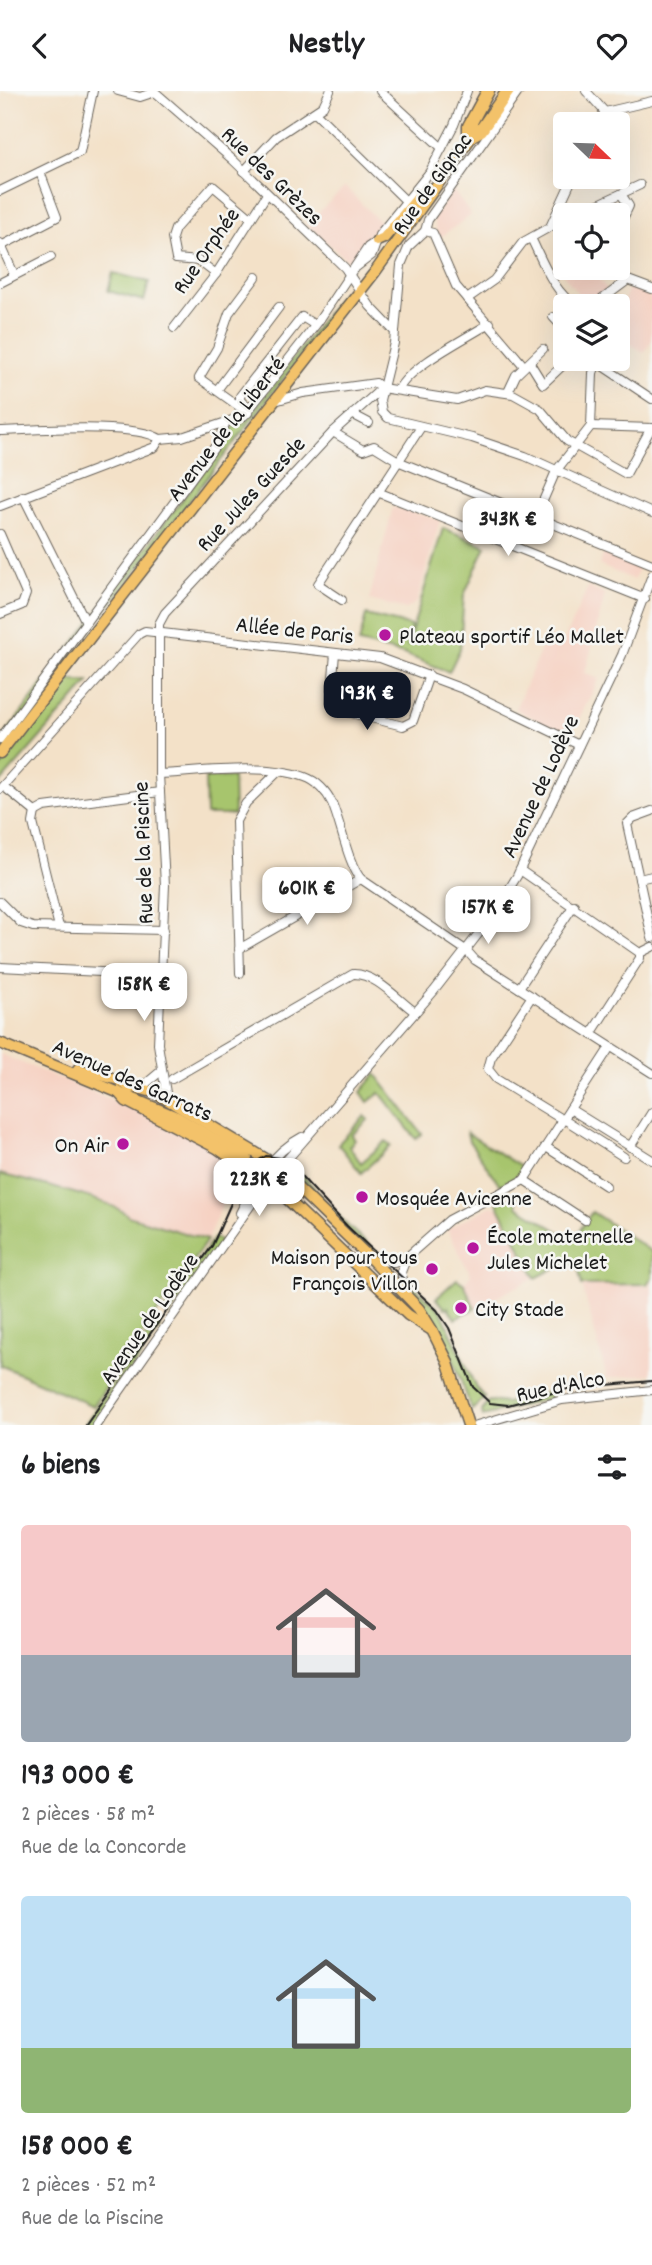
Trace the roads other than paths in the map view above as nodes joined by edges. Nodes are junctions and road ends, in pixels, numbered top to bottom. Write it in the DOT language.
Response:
graph roads {
  1 [pos="93,91"];
  2 [pos="118,91"];
  3 [pos="154,91"];
  4 [pos="330,91"];
  5 [pos="380,91"];
  6 [pos="467,91"];
  7 [pos="490,91"];
  8 [pos="501,91"];
  9 [pos="508,91"];
  10 [pos="519,91"];
  11 [pos="586,91"];
  12 [pos="136,92"];
  13 [pos="652,101"];
  14 [pos="605,112"];
  15 [pos="316,113"];
  16 [pos="471,134"];
  17 [pos="442,148"];
  18 [pos="244,171"];
  19 [pos="40,172"];
  20 [pos="640,185"];
  21 [pos="436,187"];
  22 [pos="567,189"];
  23 [pos="0,191"];
  24 [pos="267,194"];
  25 [pos="621,194"];
  26 [pos="406,201"];
  27 [pos="601,203"];
  28 [pos="627,203"];
  29 [pos="251,218"];
  30 [pos="553,226"];
  31 [pos="550,227"];
  32 [pos="425,231"];
  33 [pos="531,238"];
  34 [pos="377,241"];
  35 [pos="1,244"];
  36 [pos="51,257"];
  37 [pos="352,272"];
  38 [pos="14,274"];
  39 [pos="216,274"];
  40 [pos="256,277"];
  41 [pos="0,283"];
  42 [pos="652,289"];
  43 [pos="359,292"];
  44 [pos="564,294"];
  45 [pos="609,294"];
  46 [pos="467,299"];
  47 [pos="279,307"];
  48 [pos="490,323"];
  49 [pos="315,325"];
  50 [pos="174,328"];
  51 [pos="394,331"];
  52 [pos="543,349"];
  53 [pos="527,365"];
  54 [pos="557,371"];
  55 [pos="594,371"];
  56 [pos="612,371"];
  57 [pos="382,388"];
  58 [pos="399,389"];
  59 [pos="217,390"];
  60 [pos="508,392"];
  61 [pos="652,398"];
  62 [pos="271,403"];
  63 [pos="249,411"];
  64 [pos="352,414"];
  65 [pos="369,423"];
  66 [pos="225,424"];
  67 [pos="591,426"];
  68 [pos="421,427"];
  69 [pos="651,428"];
  70 [pos="0,431"];
  71 [pos="333,432"];
  72 [pos="160,439"];
  73 [pos="575,445"];
  74 [pos="400,461"];
  75 [pos="556,471"];
  76 [pos="380,493"];
  77 [pos="23,496"];
  78 [pos="0,506"];
  79 [pos="652,513"];
  80 [pos="536,517"];
  81 [pos="0,534"];
  82 [pos="652,564"];
  83 [pos="652,575"];
  84 [pos="645,599"];
  85 [pos="342,600"];
  86 [pos="0,614"];
  87 [pos="86,622"];
  88 [pos="157,633"];
  89 [pos="335,653"];
  90 [pos="429,675"];
  91 [pos="5,740"];
  92 [pos="579,745"];
  93 [pos="0,755"];
  94 [pos="278,772"];
  95 [pos="159,774"];
  96 [pos="1,788"];
  97 [pos="160,792"];
  98 [pos="652,811"];
  99 [pos="35,812"];
  100 [pos="520,870"];
  101 [pos="652,876"];
  102 [pos="361,879"];
  103 [pos="639,880"];
  104 [pos="0,902"];
  105 [pos="574,905"];
  106 [pos="59,927"];
  107 [pos="164,930"];
  108 [pos="652,938"];
  109 [pos="652,947"];
  110 [pos="239,949"];
  111 [pos="467,951"];
  112 [pos="640,953"];
  113 [pos="0,967"];
  114 [pos="240,973"];
  115 [pos="161,975"];
  116 [pos="519,988"];
  117 [pos="532,996"];
  118 [pos="415,1013"];
  119 [pos="591,1034"];
  120 [pos="0,1042"];
  121 [pos="611,1047"];
  122 [pos="161,1071"];
  123 [pos="652,1073"];
  124 [pos="172,1079"];
  125 [pos="142,1087"];
  126 [pos="122,1088"];
  127 [pos="167,1099"];
  128 [pos="570,1109"];
  129 [pos="652,1112"];
  130 [pos="563,1120"];
  131 [pos="546,1147"];
  132 [pos="630,1147"];
  133 [pos="624,1157"];
  134 [pos="247,1158"];
  135 [pos="652,1160"];
  136 [pos="275,1165"];
  137 [pos="277,1181"];
  138 [pos="524,1181"];
  139 [pos="262,1182"];
  140 [pos="606,1186"];
  141 [pos="585,1220"];
  142 [pos="407,1257"];
  143 [pos="373,1261"];
  144 [pos="410,1303"];
  145 [pos="421,1318"];
  146 [pos="652,1390"];
  147 [pos="96,1425"];
  148 [pos="467,1425"];
  149 [pos="477,1425"];
  1 -- 19 [label="street"];
  2 -- 12 [label="street"];
  3 -- 12 [label="street"];
  3 -- 18 [label="street, Rue des Grèzes"];
  4 -- 15 [label="street"];
  5 -- 17 [label="street"];
  6 -- 17 [label="street"];
  7 -- 16 [label="highway"];
  8 -- 16 [label="main road, Avenue de la Liberté"];
  9 -- 16 [label="highway"];
  10 -- 32 [label="street, Rue de Gignac"];
  11 -- 14 [label="street"];
  13 -- 14 [label="street"];
  15 -- 18 [label="street"];
  15 -- 26 [label="street"];
  16 -- 21 [label="main road, Avenue de la Liberté"];
  17 -- 26 [label="street"];
  18 -- 24 [label="street, Rue des Grèzes"];
  19 -- 23 [label="street"];
  19 -- 35 [label="street"];
  20 -- 25 [label="street"];
  21 -- 34 [label="main road"];
  21 -- 43 [label="main road, Avenue de la Liberté"];
  22 -- 31 [label="street"];
  24 -- 29 [label="street, Rue Orphée"];
  24 -- 37 [label="street, Rue des Grèzes"];
  25 -- 27 [label="street"];
  25 -- 28 [label="street"];
  26 -- 34 [label="street"];
  29 -- 39 [label="street, Rue Orphée"];
  29 -- 39 [label="street"];
  30 -- 31 [label="street"];
  31 -- 33 [label="street"];
  32 -- 46 [label="street"];
  32 -- 51 [label="street, Rue de Gignac"];
  33 -- 44 [label="street"];
  33 -- 46 [label="street"];
  34 -- 37 [label="street"];
  35 -- 38 [label="street"];
  36 -- 38 [label="street"];
  37 -- 43 [label="street, Rue des Grèzes"];
  37 -- 49 [label="street"];
  38 -- 41 [label="street"];
  39 -- 50 [label="street, Rue Orphée"];
  40 -- 59 [label="street"];
  42 -- 45 [label="street"];
  43 -- 51 [label="street, Rue des Grèzes"];
  43 -- 62 [label="main road, Avenue de la Liberté"];
  46 -- 48 [label="street"];
  47 -- 59 [label="street"];
  48 -- 53 [label="street"];
  48 -- 58 [label="street"];
  49 -- 63 [label="street"];
  49 -- 63 [label="street"];
  51 -- 57 [label="street, Rue de Gignac"];
  52 -- 53 [label="street"];
  53 -- 54 [label="street"];
  53 -- 60 [label="street"];
  55 -- 67 [label="street"];
  56 -- 61 [label="street"];
  57 -- 58 [label="street"];
  57 -- 62 [label="street"];
  57 -- 64 [label="street, Rue Jules Guesde"];
  57 -- 68 [label="street"];
  58 -- 60 [label="street"];
  59 -- 63 [label="street"];
  60 -- 73 [label="street"];
  62 -- 91 [label="main road, Avenue de la Liberté"];
  63 -- 66 [label="street"];
  64 -- 65 [label="street"];
  64 -- 71 [label="street, Rue Jules Guesde"];
  66 -- 72 [label="street"];
  66 -- 87 [label="street"];
  67 -- 69 [label="street"];
  67 -- 73 [label="street"];
  68 -- 74 [label="street"];
  68 -- 75 [label="street"];
  69 -- 73 [label="street"];
  70 -- 72 [label="street"];
  71 -- 74 [label="street"];
  71 -- 88 [label="street, Rue Jules Guesde"];
  72 -- 77 [label="street"];
  73 -- 75 [label="street"];
  74 -- 76 [label="street"];
  74 -- 80 [label="street"];
  75 -- 79 [label="street"];
  75 -- 80 [label="street"];
  76 -- 84 [label="street"];
  76 -- 85 [label="street"];
  77 -- 78 [label="street"];
  77 -- 87 [label="street"];
  80 -- 82 [label="street"];
  81 -- 86 [label="street"];
  83 -- 84 [label="street, Avenue de Lodève"];
  84 -- 92 [label="street, Avenue de Lodève"];
  87 -- 91 [label="street"];
  88 -- 89 [label="street, Allée de Paris"];
  88 -- 95 [label="street, Rue de la Piscine"];
  88 -- 96 [label="street"];
  89 -- 90 [label="street, Allée de Paris"];
  89 -- 90 [label="street"];
  90 -- 92 [label="street, Allée de Paris"];
  91 -- 93 [label="main road, Avenue de la Liberté"];
  92 -- 100 [label="street, Avenue de Lodève"];
  94 -- 95 [label="street"];
  94 -- 102 [label="street"];
  94 -- 110 [label="street"];
  95 -- 97 [label="street, Rue de la Piscine"];
  96 -- 99 [label="street"];
  97 -- 99 [label="street"];
  97 -- 107 [label="street, Rue de la Piscine"];
  98 -- 103 [label="street"];
  99 -- 106 [label="street"];
  100 -- 105 [label="street"];
  100 -- 111 [label="street, Avenue de Lodève"];
  101 -- 103 [label="street"];
  102 -- 110 [label="street"];
  102 -- 111 [label="street"];
  103 -- 108 [label="street"];
  104 -- 106 [label="street"];
  105 -- 112 [label="street"];
  105 -- 116 [label="street"];
  106 -- 107 [label="street"];
  107 -- 115 [label="street, Rue de la Piscine"];
  109 -- 112 [label="street"];
  110 -- 114 [label="street"];
  111 -- 116 [label="street"];
  111 -- 118 [label="street, Avenue de Lodève"];
  112 -- 119 [label="street"];
  113 -- 115 [label="street"];
  115 -- 122 [label="street, Rue de la Piscine"];
  116 -- 117 [label="street"];
  117 -- 119 [label="street"];
  117 -- 130 [label="street"];
  118 -- 124 [label="street"];
  118 -- 136 [label="street, Avenue de Lodève"];
  119 -- 121 [label="street"];
  120 -- 126 [label="main road, Avenue des Garrats"];
  121 -- 123 [label="street"];
  121 -- 128 [label="street"];
  122 -- 125 [label="street"];
  122 -- 127 [label="street, Rue de la Piscine"];
  125 -- 126 [label="main road"];
  125 -- 127 [label="main road"];
  126 -- 134 [label="main road, Avenue des Garrats"];
  126 -- 139 [label="main road"];
  127 -- 136 [label="main road"];
  128 -- 130 [label="street"];
  128 -- 132 [label="street"];
  129 -- 132 [label="street"];
  130 -- 131 [label="street"];
  130 -- 133 [label="street"];
  131 -- 138 [label="street"];
  131 -- 140 [label="street"];
  132 -- 135 [label="street"];
  136 -- 139 [label="street, Avenue de Lodève"];
  136 -- 143 [label="main road"];
  137 -- 144 [label="main road"];
  138 -- 141 [label="street"];
  138 -- 142 [label="street"];
  139 -- 145 [label="main road"];
  139 -- 147 [label="street, Avenue de Lodève"];
  142 -- 143 [label="street"];
  142 -- 144 [label="street"];
  143 -- 144 [label="main road"];
  144 -- 145 [label="main road"];
  145 -- 148 [label="main road"];
  146 -- 149 [label="street, Rue d'Alco"];
}
